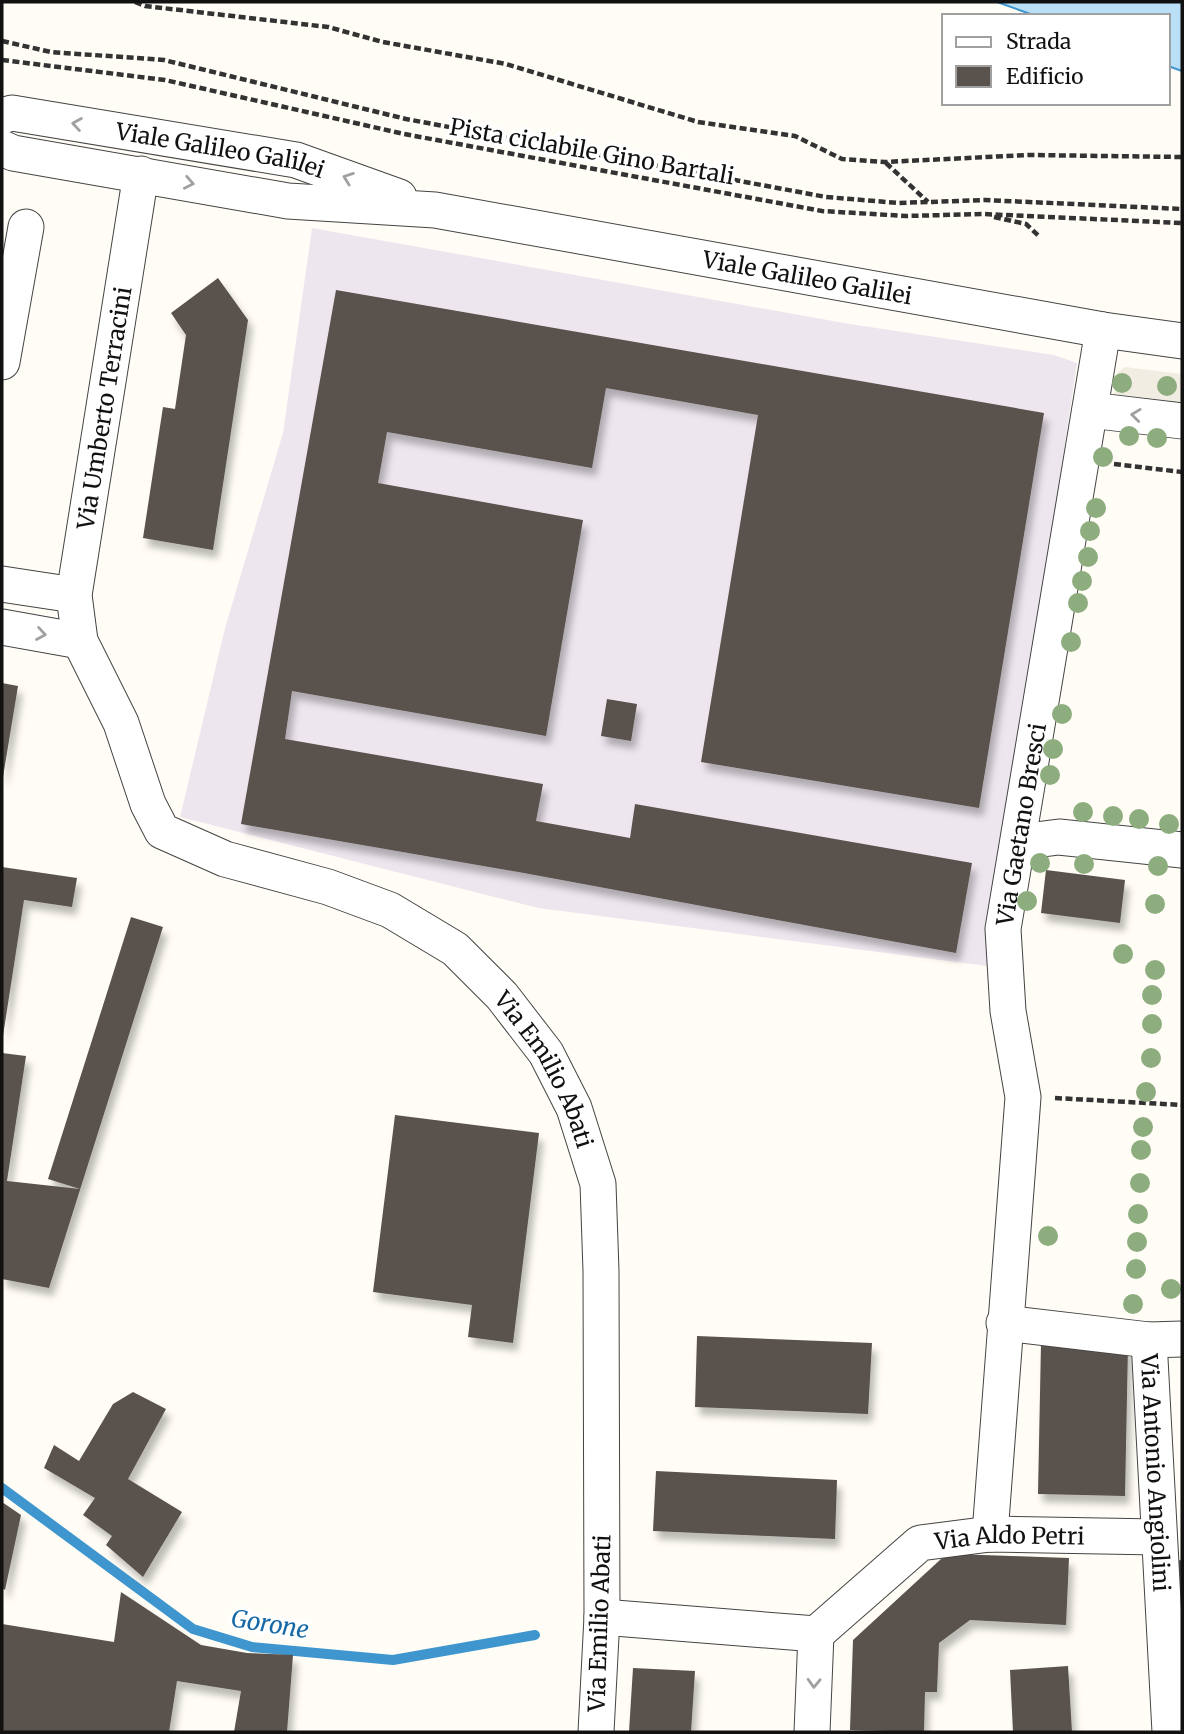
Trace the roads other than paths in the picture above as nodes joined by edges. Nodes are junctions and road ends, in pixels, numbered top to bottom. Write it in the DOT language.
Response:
graph roads {
  1 [pos="2,116"];
  2 [pos="2,148"];
  3 [pos="141,174"];
  4 [pos="435,210"];
  5 [pos="26,227"];
  6 [pos="1103,330"];
  7 [pos="1182,341"];
  8 [pos="2,362"];
  9 [pos="1090,410"];
  10 [pos="1182,421"];
  11 [pos="2,584"];
  12 [pos="74,595"];
  13 [pos="2,627"];
  14 [pos="80,641"];
  15 [pos="1019,842"];
  16 [pos="1182,850"];
  17 [pos="1004,1323"];
  18 [pos="1166,1340"];
  19 [pos="990,1534"];
  20 [pos="1158,1537"];
  21 [pos="602,1617"];
  22 [pos="816,1634"];
  23 [pos="596,1732"];
  24 [pos="812,1732"];
  25 [pos="1170,1732"];
  4 -- 1 [label="street, Viale Galileo Galilei, one-way"];
  2 -- 3 [label="street, Viale Galileo Galilei"];
  3 -- 4 [label="street, Viale Galileo Galilei, one-way"];
  3 -- 12 [label="street, Via Umberto Terracini"];
  4 -- 6 [label="street, Viale Galileo Galilei"];
  5 -- 8 [label="street"];
  6 -- 7 [label="street, Viale Galileo Galilei"];
  6 -- 9 [label="street, Via Gaetano Bresci"];
  10 -- 9 [label="street, one-way"];
  9 -- 15 [label="street, Via Gaetano Bresci"];
  11 -- 12 [label="street"];
  12 -- 14 [label="street, Via Umberto Terracini"];
  13 -- 14 [label="street, one-way"];
  14 -- 21 [label="street, Via Emilio Abati"];
  15 -- 16 [label="street"];
  15 -- 17 [label="street, Via Gaetano Bresci"];
  17 -- 18 [label="street"];
  17 -- 19 [label="street, Via Gaetano Bresci"];
  18 -- 20 [label="street, Via Antonio Angiolini"];
  19 -- 20 [label="street, Via Aldo Petri"];
  19 -- 22 [label="street, Via Aldo Petri"];
  20 -- 25 [label="street, Via Antonio Angiolini"];
  21 -- 22 [label="street"];
  21 -- 23 [label="street, Via Emilio Abati"];
  22 -- 24 [label="street, one-way"];
}
